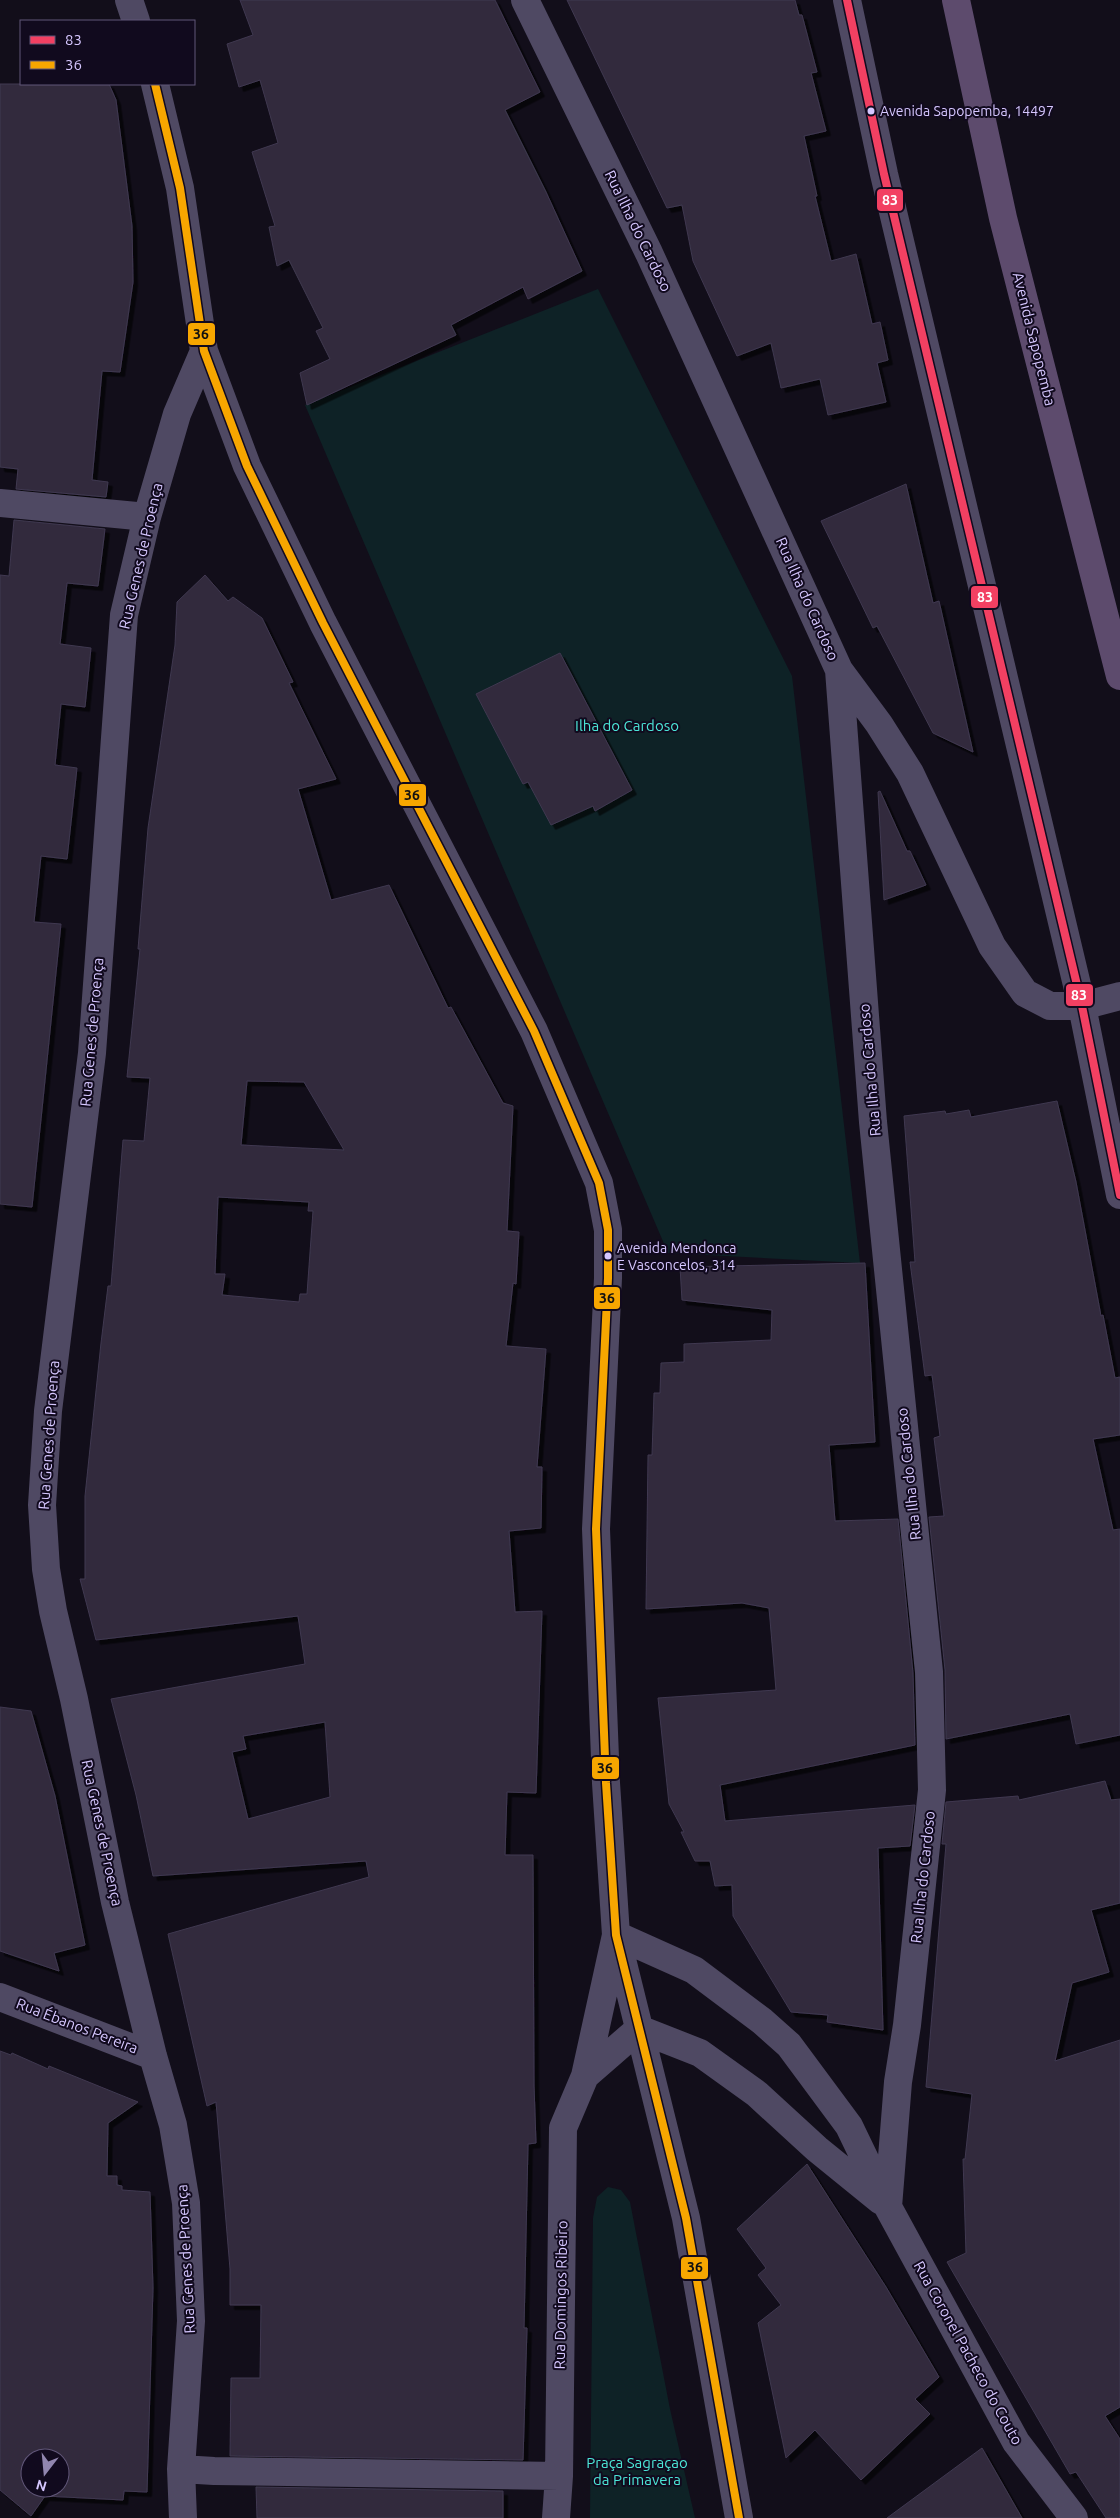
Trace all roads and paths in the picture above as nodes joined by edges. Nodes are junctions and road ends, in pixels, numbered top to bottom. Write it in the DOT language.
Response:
graph roads {
  1 [pos="129,0"];
  2 [pos="525,0"];
  3 [pos="847,0"];
  4 [pos="956,0"];
  5 [pos="136,20"];
  6 [pos="155,85"];
  7 [pos="204,351"];
  8 [pos="0,503"];
  9 [pos="147,517"];
  10 [pos="839,670"];
  11 [pos="1120,676"];
  12 [pos="1120,996"];
  13 [pos="1082,1006"];
  14 [pos="1120,1195"];
  15 [pos="616,1935"];
  16 [pos="0,1997"];
  17 [pos="639,2030"];
  18 [pos="153,2056"];
  19 [pos="585,2076"];
  20 [pos="888,2207"];
  21 [pos="181,2469"];
  22 [pos="559,2476"];
  23 [pos="183,2518"];
  24 [pos="556,2518"];
  25 [pos="739,2518"];
  26 [pos="1074,2518"];
  1 -- 5 [label="street"];
  2 -- 10 [label="street, Rua Ilha do Cardoso"];
  3 -- 13 [label="street"];
  4 -- 11 [label="main road, Avenida Sapopemba"];
  6 -- 7 [label="street"];
  7 -- 9 [label="street, Rua Genes de Proença"];
  7 -- 15 [label="street"];
  8 -- 9 [label="street"];
  9 -- 18 [label="street, Rua Genes de Proença"];
  10 -- 13 [label="street"];
  10 -- 20 [label="street, Rua Ilha do Cardoso"];
  12 -- 13 [label="street"];
  13 -- 14 [label="street"];
  15 -- 17 [label="street"];
  15 -- 19 [label="street, Rua Domingos Ribeiro"];
  15 -- 20 [label="street, Rua Coronel Pacheco do Couto"];
  16 -- 18 [label="street, Rua Ébanos Pereira"];
  17 -- 19 [label="street, Rua Domingos Ribeiro"];
  17 -- 20 [label="street, Rua Coronel Pacheco do Couto"];
  17 -- 25 [label="street"];
  18 -- 21 [label="street, Rua Genes de Proença"];
  19 -- 22 [label="street, Rua Domingos Ribeiro"];
  20 -- 26 [label="street, Rua Coronel Pacheco do Couto"];
  21 -- 22 [label="street"];
  21 -- 23 [label="street, Rua Genes de Proença"];
  22 -- 24 [label="street, Rua Domingos Ribeiro"];
}
